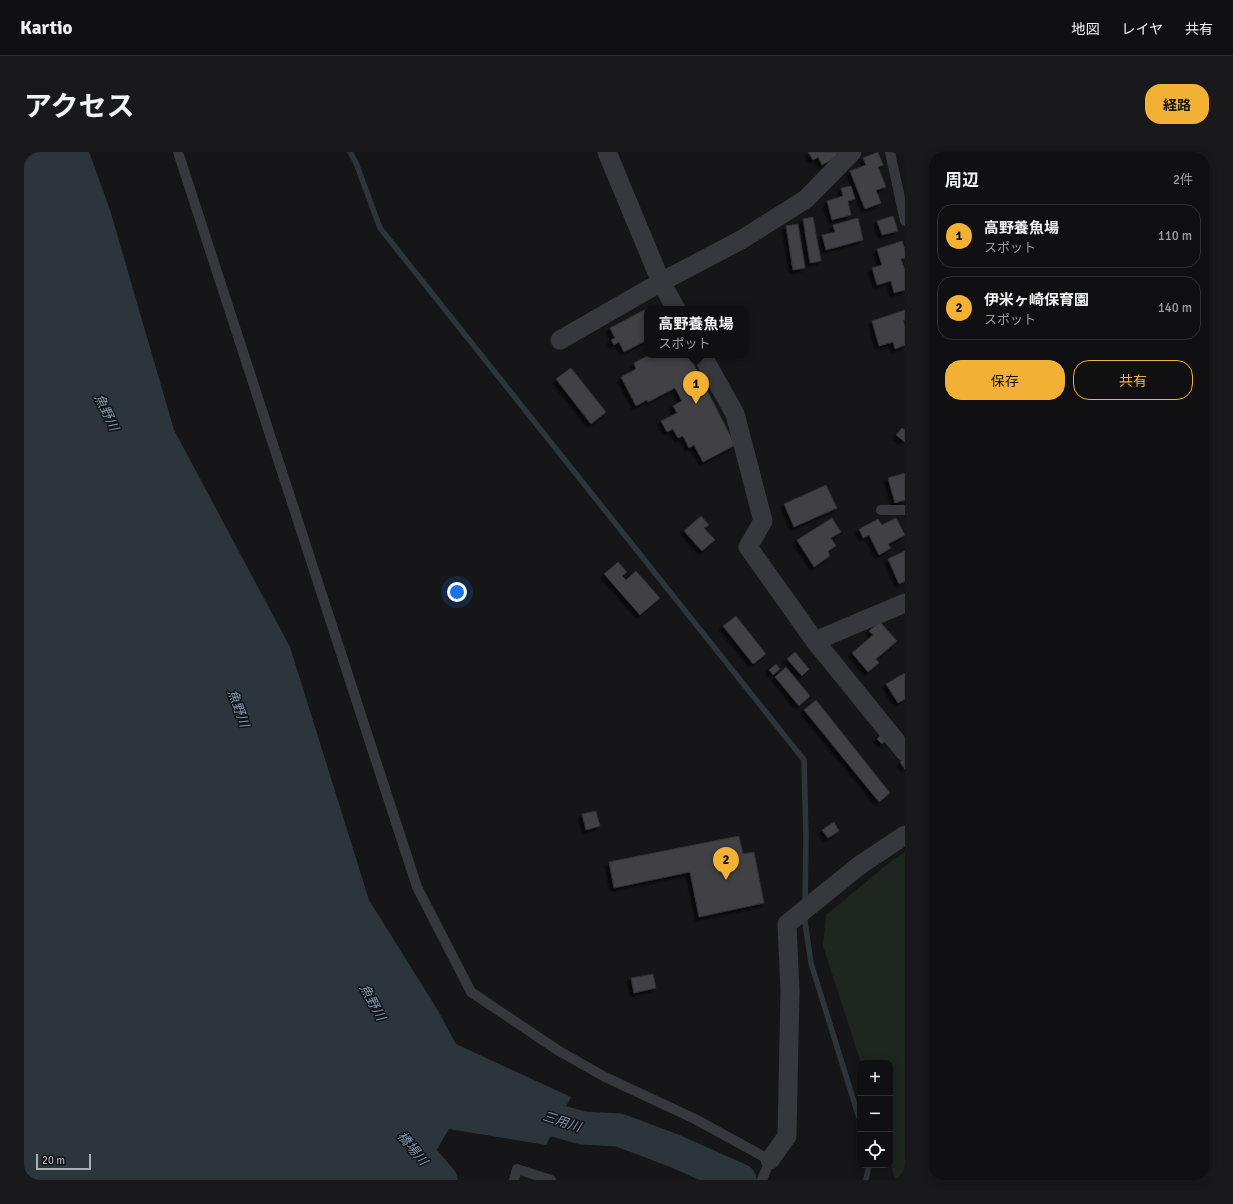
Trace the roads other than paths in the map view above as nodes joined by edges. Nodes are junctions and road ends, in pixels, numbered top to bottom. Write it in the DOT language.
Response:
graph roads {
  1 [pos="178,152"];
  2 [pos="607,152"];
  3 [pos="852,152"];
  4 [pos="890,152"];
  5 [pos="905,221"];
  6 [pos="661,282"];
  7 [pos="674,306"];
  8 [pos="560,340"];
  9 [pos="704,358"];
  10 [pos="881,510"];
  11 [pos="905,510"];
  12 [pos="905,603"];
  13 [pos="815,641"];
  14 [pos="905,752"];
  15 [pos="905,835"];
  16 [pos="770,1160"];
  17 [pos="514,1180"];
  18 [pos="551,1180"];
  19 [pos="762,1180"];
  1 -- 16 [label="lane"];
  2 -- 6 [label="street"];
  3 -- 6 [label="street"];
  4 -- 5 [label="lane"];
  6 -- 7 [label="street"];
  6 -- 8 [label="street"];
  9 -- 13 [label="street"];
  10 -- 11 [label="lane"];
  12 -- 13 [label="street"];
  13 -- 14 [label="street"];
  15 -- 16 [label="street"];
  16 -- 19 [label="lane"];
  17 -- 18 [label="lane"];
}
